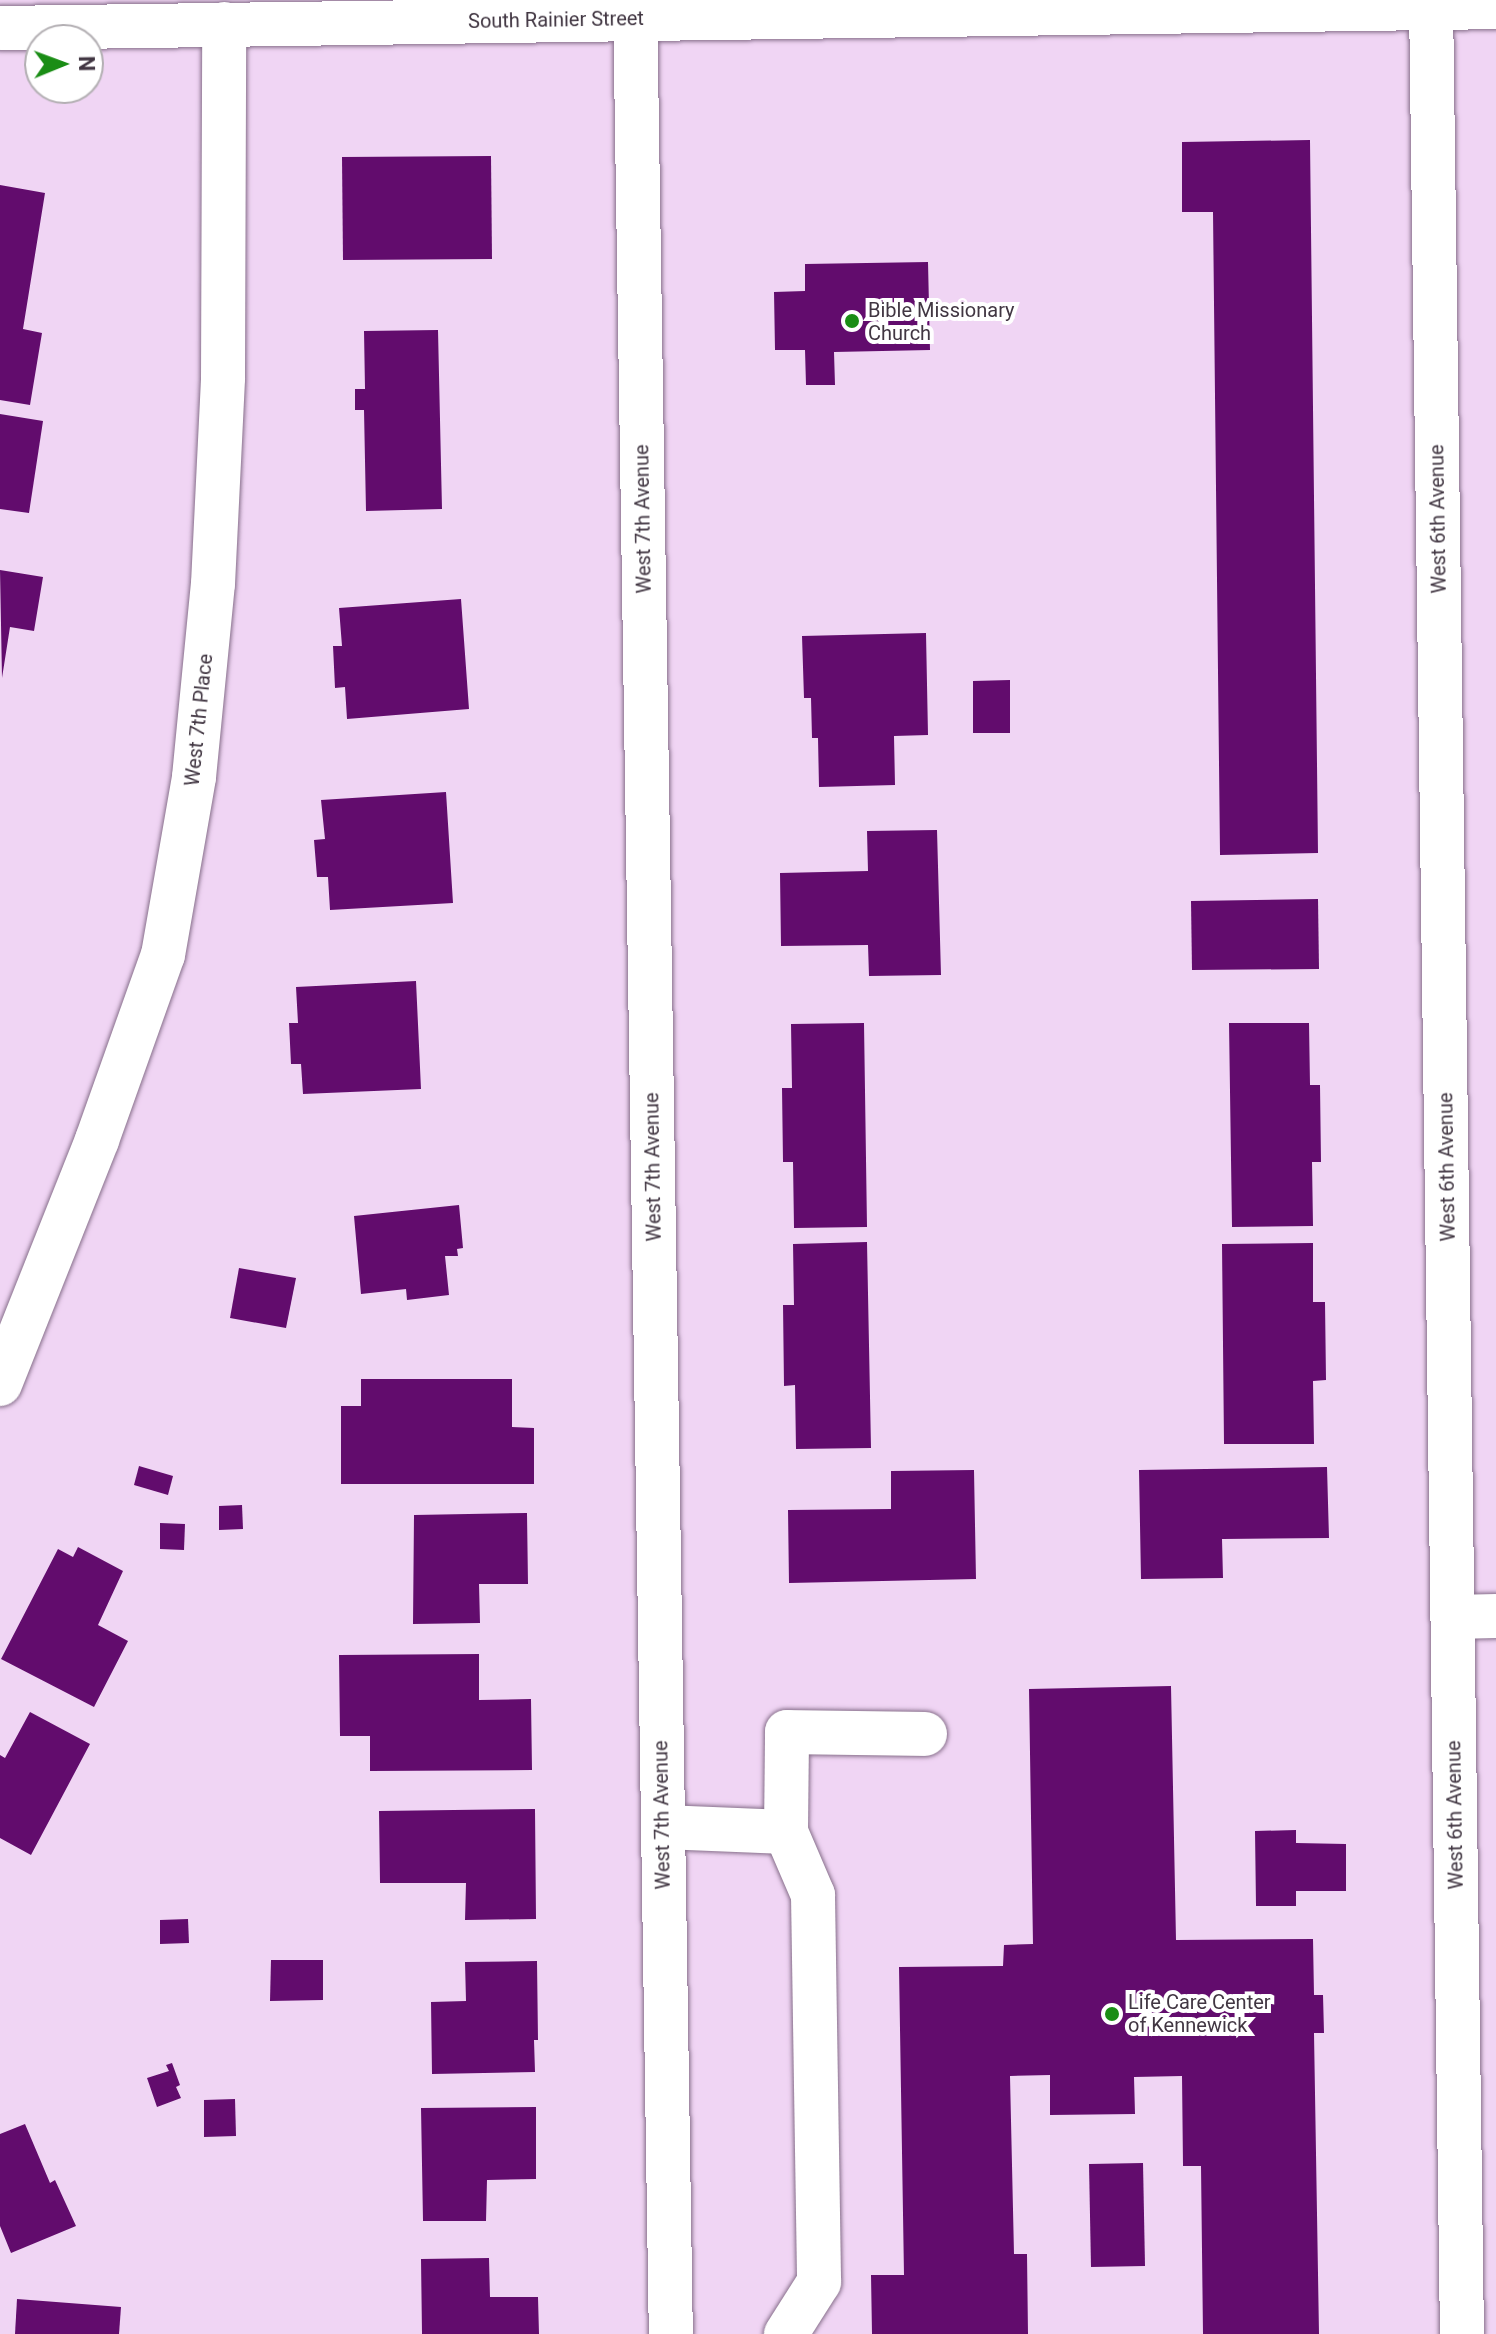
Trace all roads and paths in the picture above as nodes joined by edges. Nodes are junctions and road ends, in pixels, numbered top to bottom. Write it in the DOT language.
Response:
graph roads {
  1 [pos="1432,4"];
  2 [pos="1496,7"];
  3 [pos="635,10"];
  4 [pos="224,24"];
  5 [pos="0,28"];
  6 [pos="0,1384"];
  7 [pos="1496,1616"];
  8 [pos="1453,1617"];
  9 [pos="925,1734"];
  10 [pos="663,1827"];
  11 [pos="786,1832"];
  12 [pos="671,2334"];
  13 [pos="786,2334"];
  14 [pos="1462,2334"];
  1 -- 2 [label="street, South Rainier Street"];
  1 -- 3 [label="street, South Rainier Street"];
  1 -- 8 [label="street, West 6th Avenue"];
  3 -- 4 [label="street, South Rainier Street"];
  3 -- 10 [label="street, West 7th Avenue"];
  4 -- 5 [label="street, South Rainier Street"];
  4 -- 6 [label="street, West 7th Place"];
  7 -- 8 [label="street"];
  8 -- 14 [label="street, West 6th Avenue"];
  9 -- 11 [label="street"];
  10 -- 11 [label="street"];
  10 -- 12 [label="street, West 7th Avenue"];
  11 -- 13 [label="street"];
}
